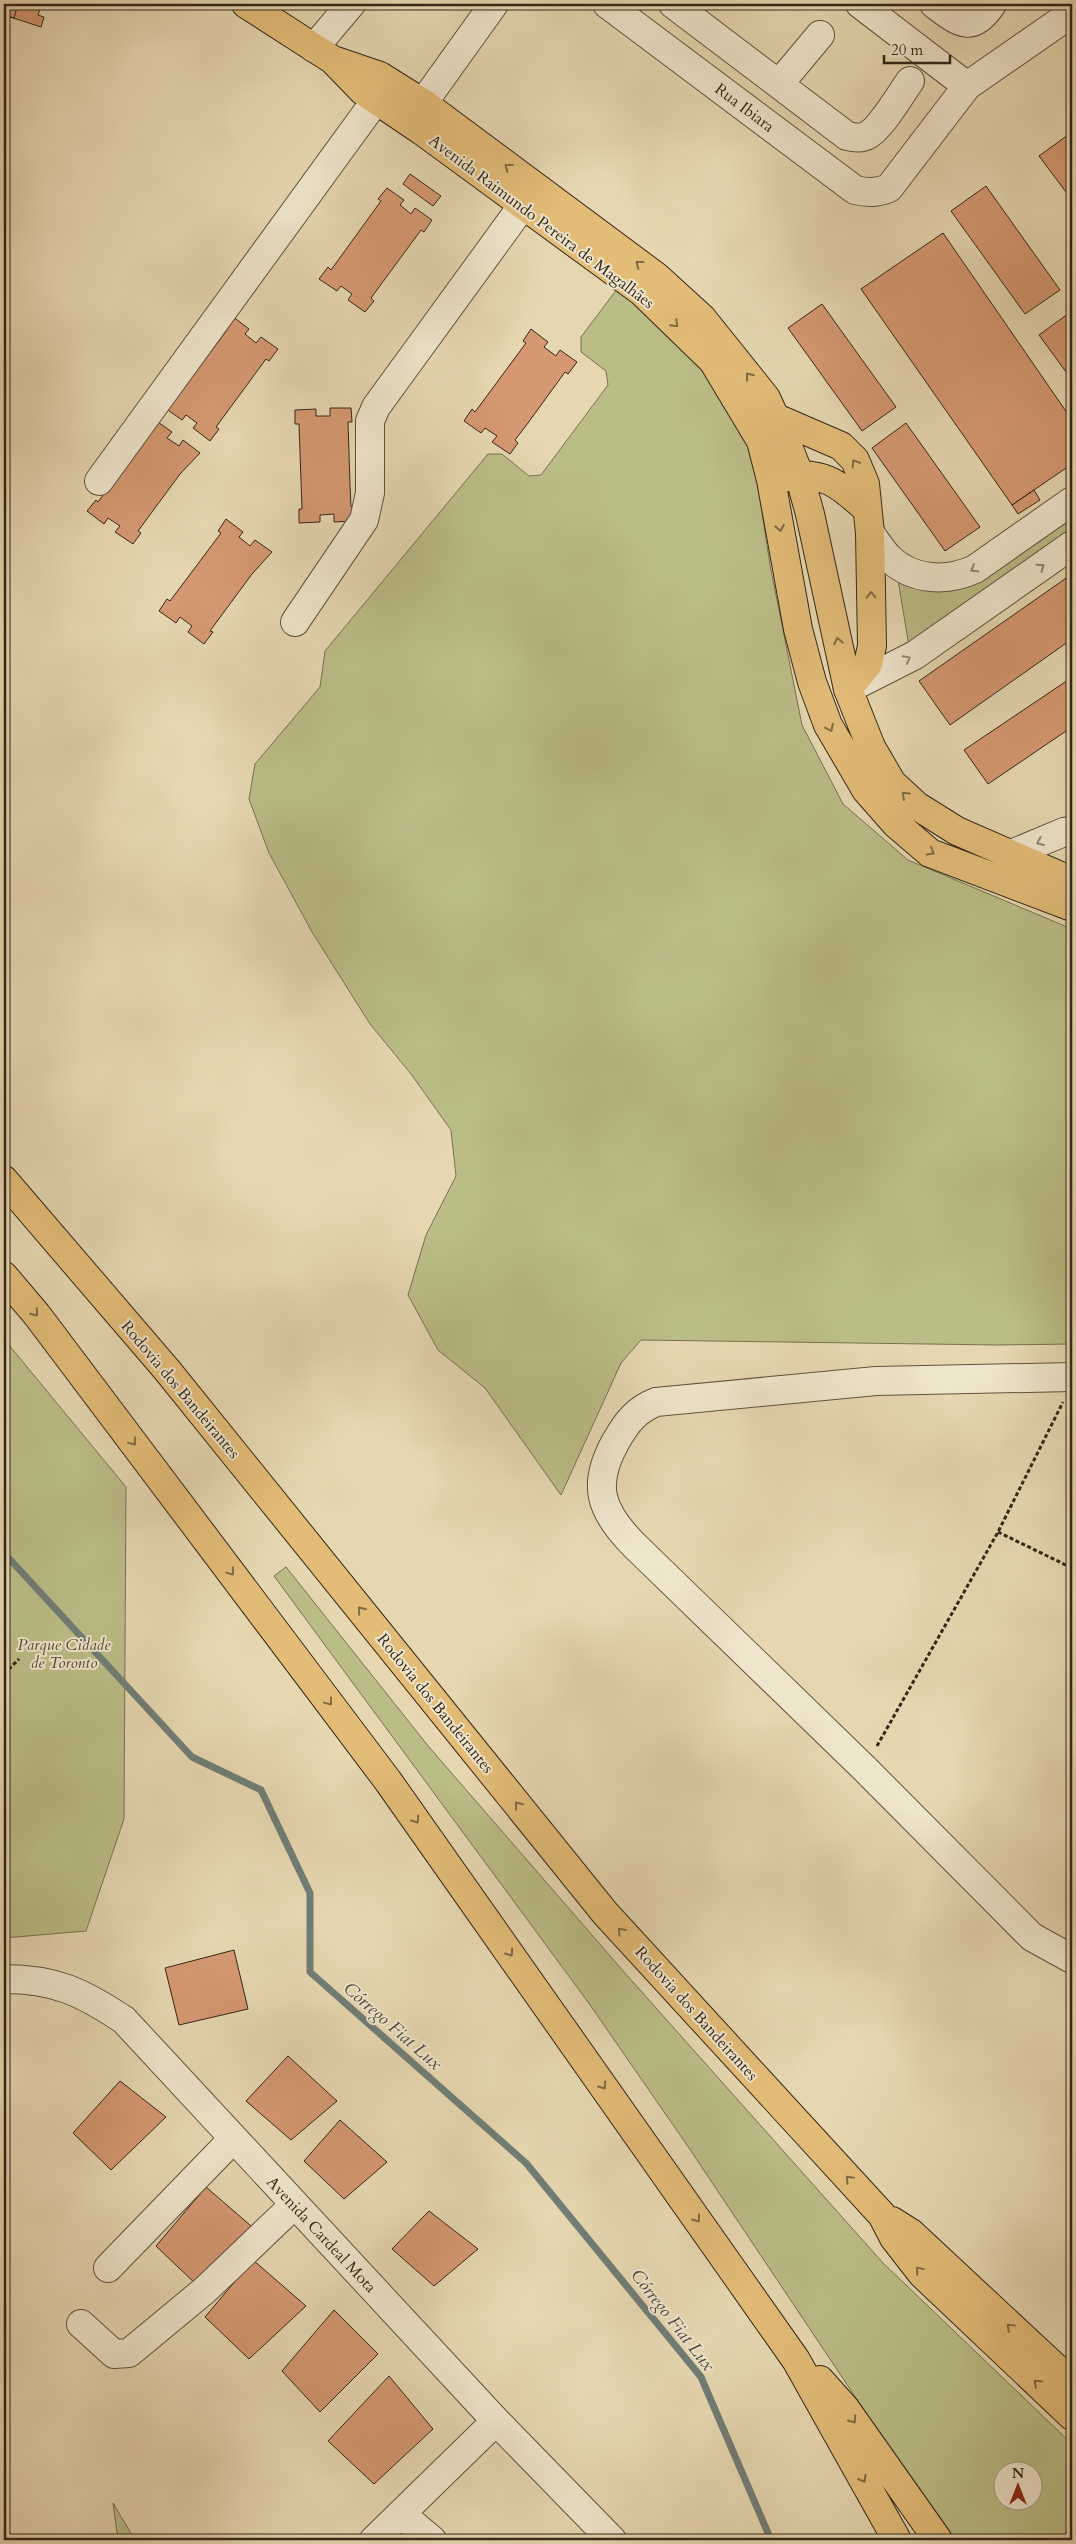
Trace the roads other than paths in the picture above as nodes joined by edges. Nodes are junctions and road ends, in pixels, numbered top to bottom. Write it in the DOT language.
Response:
graph roads {
  1 [pos="246,4"];
  2 [pos="351,4"];
  3 [pos="494,4"];
  4 [pos="607,4"];
  5 [pos="673,4"];
  6 [pos="860,4"];
  7 [pos="934,4"];
  8 [pos="992,4"];
  9 [pos="1072,13"];
  10 [pos="820,35"];
  11 [pos="323,54"];
  12 [pos="910,81"];
  13 [pos="779,84"];
  14 [pos="968,86"];
  15 [pos="423,103"];
  16 [pos="387,108"];
  17 [pos="422,131"];
  18 [pos="523,205"];
  19 [pos="774,417"];
  20 [pos="799,474"];
  21 [pos="771,480"];
  22 [pos="99,481"];
  23 [pos="1072,501"];
  24 [pos="869,521"];
  25 [pos="1072,545"];
  26 [pos="294,622"];
  27 [pos="812,682"];
  28 [pos="848,688"];
  29 [pos="1072,831"];
  30 [pos="1008,855"];
  31 [pos="1072,881"];
  32 [pos="1072,907"];
  33 [pos="4,1180"];
  34 [pos="4,1276"];
  35 [pos="1068,1389"];
  36 [pos="1072,1959"];
  37 [pos="4,1979"];
  38 [pos="233,2139"];
  39 [pos="294,2204"];
  40 [pos="882,2215"];
  41 [pos="108,2268"];
  42 [pos="80,2324"];
  43 [pos="796,2360"];
  44 [pos="1072,2383"];
  45 [pos="1072,2416"];
  46 [pos="496,2421"];
  47 [pos="401,2514"];
  48 [pos="374,2540"];
  49 [pos="432,2540"];
  50 [pos="612,2540"];
  51 [pos="897,2540"];
  52 [pos="938,2540"];
  1 -- 11 [label="main road, Avenida Raimundo Pereira de Magalhães"];
  2 -- 11 [label="street"];
  3 -- 15 [label="street"];
  4 -- 14 [label="street, Rua Ibiara"];
  5 -- 13 [label="street"];
  6 -- 14 [label="street"];
  7 -- 8 [label="street"];
  9 -- 14 [label="street"];
  10 -- 13 [label="street"];
  11 -- 15 [label="main road, Avenida Raimundo Pereira de Magalhães"];
  11 -- 16 [label="main road, Avenida Raimundo Pereira de Magalhães"];
  12 -- 13 [label="street"];
  15 -- 16 [label="street"];
  15 -- 17 [label="street"];
  19 -- 15 [label="main road, Avenida Raimundo Pereira de Magalhães, one-way"];
  16 -- 17 [label="main road, Avenida Raimundo Pereira de Magalhães"];
  16 -- 22 [label="street"];
  17 -- 18 [label="main road, Avenida Raimundo Pereira de Magalhães"];
  18 -- 21 [label="main road, Avenida Raimundo Pereira de Magalhães, one-way"];
  18 -- 26 [label="street"];
  19 -- 20 [label="main road, Avenida Raimundo Pereira de Magalhães"];
  24 -- 19 [label="main road, one-way"];
  20 -- 21 [label="main road"];
  20 -- 24 [label="main road"];
  28 -- 20 [label="main road, Avenida Raimundo Pereira de Magalhães, one-way"];
  21 -- 27 [label="main road, Avenida Raimundo Pereira de Magalhães, one-way"];
  23 -- 24 [label="street, one-way"];
  28 -- 24 [label="main road, one-way"];
  28 -- 25 [label="street, one-way"];
  27 -- 28 [label="main road"];
  27 -- 32 [label="main road, Avenida Raimundo Pereira de Magalhães, one-way"];
  30 -- 28 [label="main road, Avenida Raimundo Pereira de Magalhães, one-way"];
  29 -- 30 [label="street, one-way"];
  30 -- 31 [label="main road, Avenida Raimundo Pereira de Magalhães"];
  40 -- 33 [label="main road, Rodovia dos Bandeirantes, one-way"];
  34 -- 43 [label="main road, one-way"];
  35 -- 36 [label="street"];
  37 -- 38 [label="street, Avenida Cardeal Mota"];
  38 -- 39 [label="street, Avenida Cardeal Mota"];
  38 -- 41 [label="street"];
  39 -- 42 [label="street"];
  39 -- 46 [label="street, Avenida Cardeal Mota"];
  44 -- 40 [label="main road, one-way"];
  45 -- 40 [label="main road, one-way"];
  43 -- 51 [label="main road, one-way"];
  43 -- 52 [label="main road, one-way"];
  46 -- 47 [label="street"];
  46 -- 50 [label="street, Avenida Cardeal Mota"];
  47 -- 48 [label="street"];
  47 -- 49 [label="street"];
}
